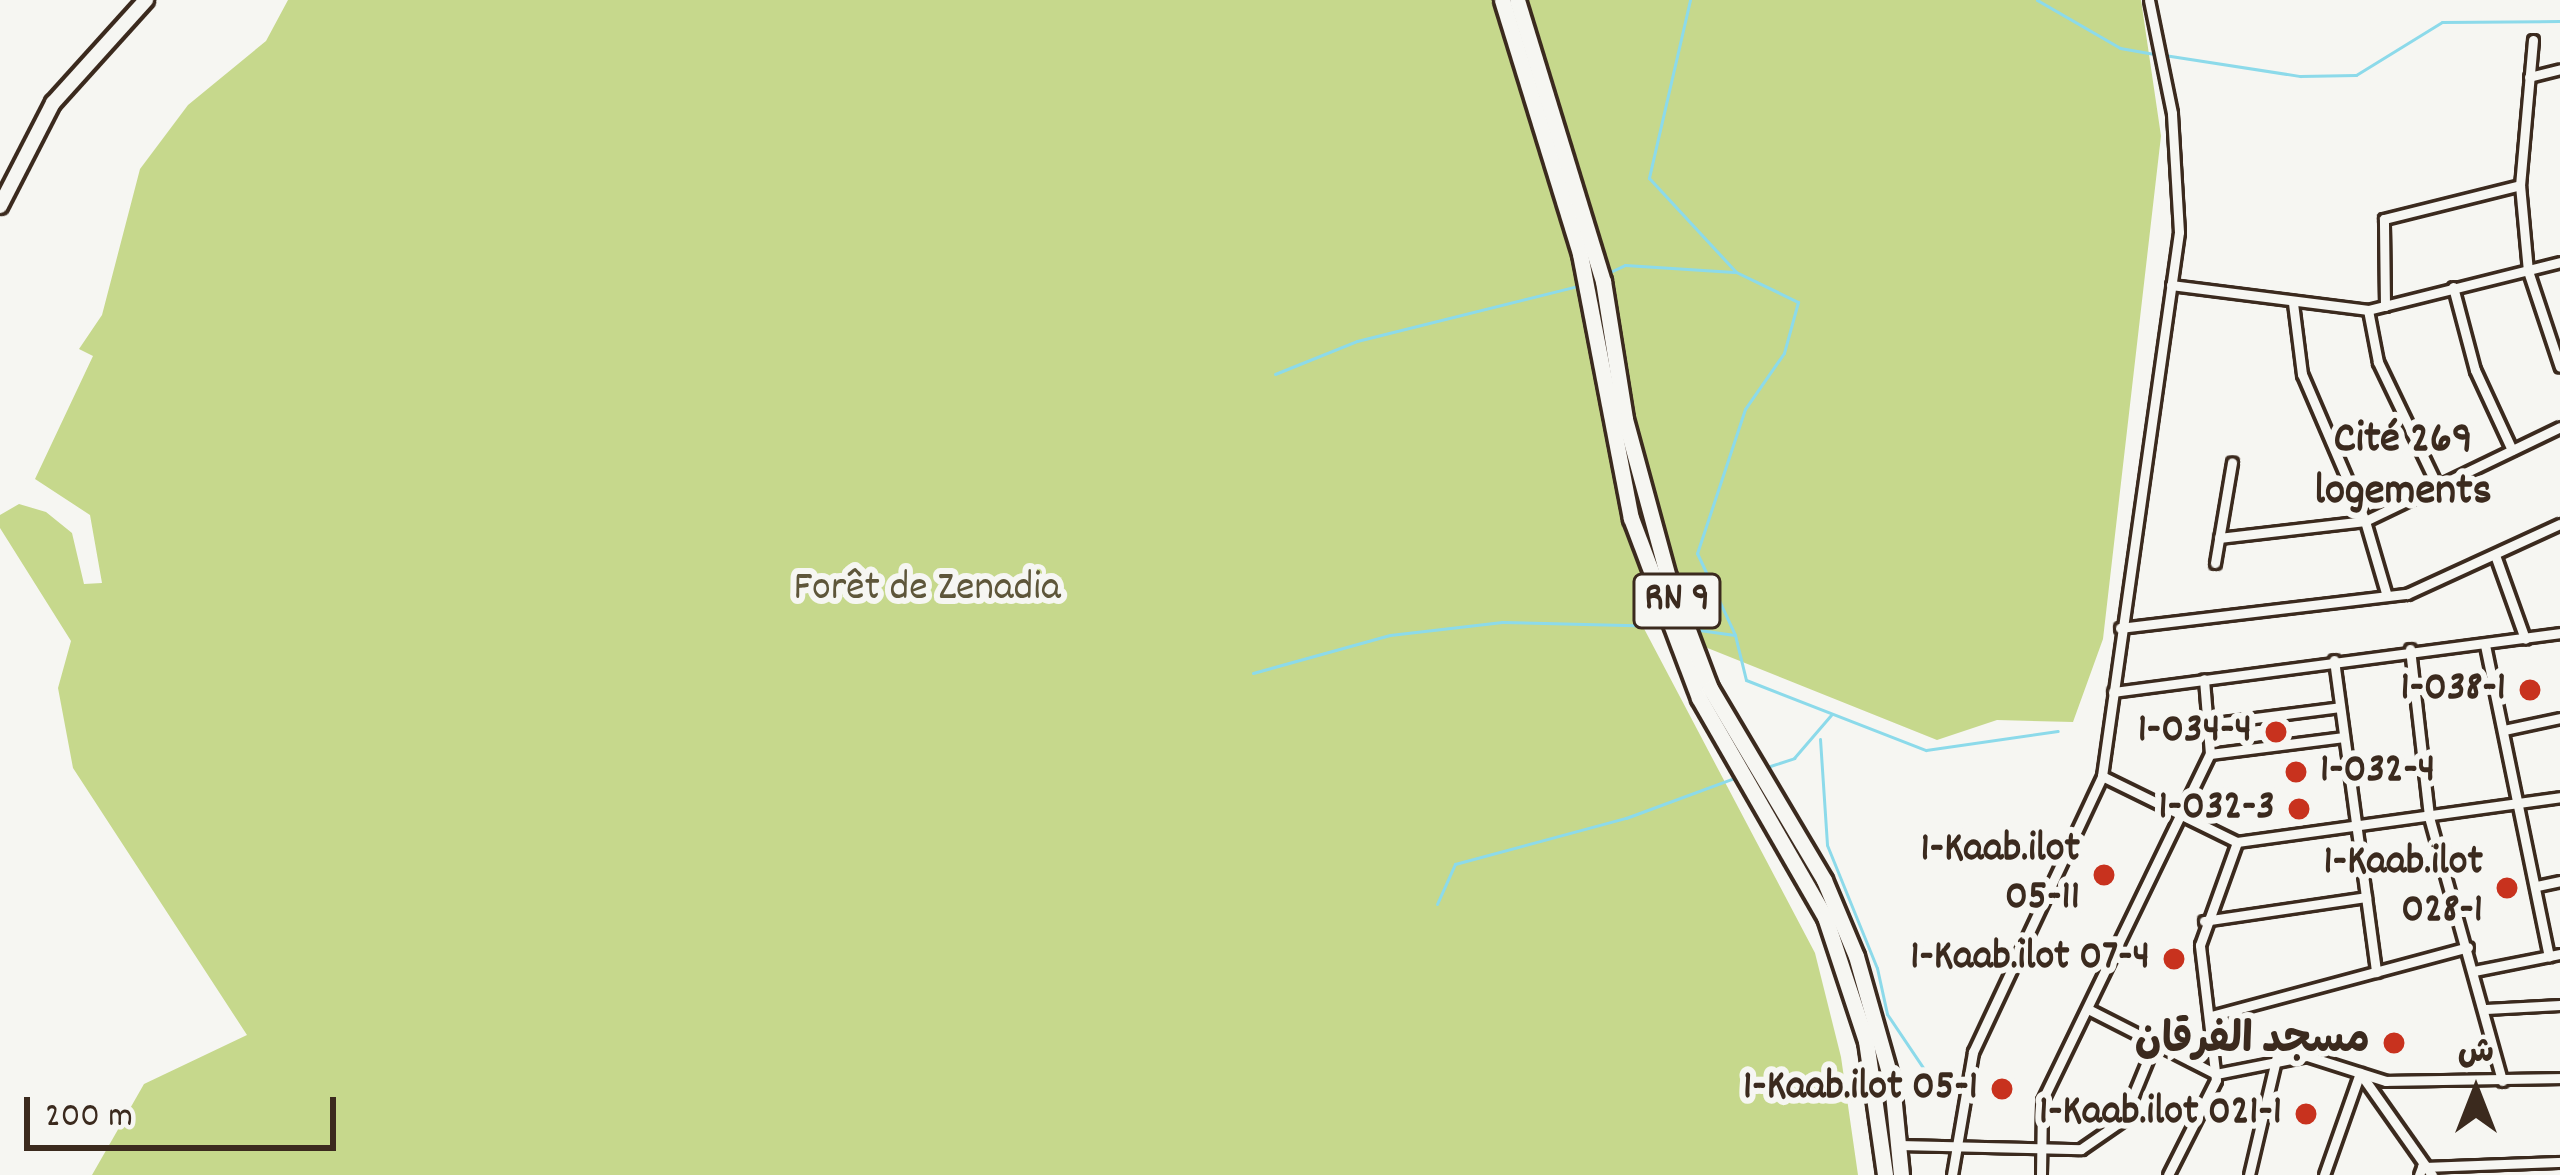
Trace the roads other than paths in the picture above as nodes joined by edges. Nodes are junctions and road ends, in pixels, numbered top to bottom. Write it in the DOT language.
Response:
graph roads {
  1 [pos="146,0"];
  2 [pos="1502,0"];
  3 [pos="1517,0"];
  4 [pos="2149,0"];
  5 [pos="2533,40"];
  6 [pos="2560,68"];
  7 [pos="2530,76"];
  8 [pos="2520,185"];
  9 [pos="0,206"];
  10 [pos="2560,262"];
  11 [pos="2528,271"];
  12 [pos="2171,285"];
  13 [pos="2453,287"];
  14 [pos="2293,303"];
  15 [pos="2385,306"];
  16 [pos="2368,310"];
  17 [pos="2560,367"];
  18 [pos="2560,428"];
  19 [pos="2512,450"];
  20 [pos="2232,462"];
  21 [pos="2437,485"];
  22 [pos="2365,521"];
  23 [pos="2560,524"];
  24 [pos="2219,538"];
  25 [pos="2495,555"];
  26 [pos="2215,562"];
  27 [pos="2386,593"];
  28 [pos="2120,628"];
  29 [pos="2560,631"];
  30 [pos="2525,639"];
  31 [pos="2485,645"];
  32 [pos="2410,649"];
  33 [pos="2334,660"];
  34 [pos="2204,679"];
  35 [pos="2113,692"];
  36 [pos="2340,707"];
  37 [pos="2560,718"];
  38 [pos="2208,724"];
  39 [pos="2504,730"];
  40 [pos="2344,737"];
  41 [pos="2210,754"];
  42 [pos="2102,776"];
  43 [pos="2560,796"];
  44 [pos="2523,804"];
  45 [pos="2180,814"];
  46 [pos="2428,817"];
  47 [pos="2356,826"];
  48 [pos="2237,842"];
  49 [pos="2560,881"];
  50 [pos="2536,886"];
  51 [pos="2366,897"];
  52 [pos="2204,922"];
  53 [pos="2468,947"];
  54 [pos="2554,956"];
  55 [pos="2474,971"];
  56 [pos="2376,972"];
  57 [pos="2560,1005"];
  58 [pos="2088,1009"];
  59 [pos="2486,1009"];
  60 [pos="2211,1016"];
  61 [pos="2155,1042"];
  62 [pos="2276,1056"];
  63 [pos="2360,1072"];
  64 [pos="2216,1074"];
  65 [pos="2560,1078"];
  66 [pos="2502,1082"];
  67 [pos="1899,1145"];
  68 [pos="2040,1148"];
  69 [pos="1953,1150"];
  70 [pos="2560,1162"];
  71 [pos="2420,1171"];
  72 [pos="1885,1175"];
  73 [pos="1901,1175"];
  74 [pos="1952,1175"];
  75 [pos="2042,1175"];
  76 [pos="2168,1175"];
  77 [pos="2249,1175"];
  78 [pos="2324,1175"];
  79 [pos="2432,1175"];
  1 -- 9 [label="main road"];
  2 -- 72 [label="highway, RN 9"];
  3 -- 67 [label="highway, RN 9"];
  4 -- 12 [label="street"];
  5 -- 7 [label="street"];
  6 -- 7 [label="street"];
  7 -- 8 [label="street"];
  8 -- 11 [label="street"];
  8 -- 15 [label="street"];
  10 -- 11 [label="street"];
  11 -- 13 [label="street"];
  11 -- 17 [label="street"];
  12 -- 14 [label="street"];
  12 -- 28 [label="street"];
  13 -- 15 [label="street"];
  13 -- 19 [label="street"];
  14 -- 16 [label="street"];
  14 -- 22 [label="street"];
  15 -- 16 [label="street"];
  16 -- 21 [label="street"];
  18 -- 19 [label="street"];
  19 -- 21 [label="street"];
  20 -- 24 [label="street"];
  21 -- 22 [label="street"];
  22 -- 24 [label="street"];
  22 -- 27 [label="street"];
  23 -- 25 [label="street"];
  24 -- 26 [label="street"];
  25 -- 27 [label="street"];
  25 -- 30 [label="street"];
  27 -- 28 [label="street"];
  28 -- 35 [label="street"];
  29 -- 30 [label="street"];
  30 -- 31 [label="street"];
  31 -- 32 [label="street"];
  31 -- 39 [label="street"];
  32 -- 33 [label="street"];
  32 -- 46 [label="street"];
  33 -- 34 [label="street"];
  33 -- 36 [label="street"];
  34 -- 35 [label="street"];
  34 -- 38 [label="street"];
  35 -- 42 [label="street"];
  36 -- 38 [label="street"];
  36 -- 40 [label="street"];
  37 -- 39 [label="street"];
  38 -- 41 [label="street"];
  39 -- 44 [label="street"];
  40 -- 41 [label="street"];
  40 -- 47 [label="street"];
  41 -- 45 [label="street"];
  42 -- 45 [label="street"];
  42 -- 69 [label="street"];
  43 -- 44 [label="street"];
  44 -- 46 [label="street"];
  44 -- 50 [label="street"];
  45 -- 48 [label="street"];
  45 -- 58 [label="street"];
  46 -- 47 [label="street"];
  46 -- 53 [label="street"];
  47 -- 48 [label="street"];
  47 -- 51 [label="street"];
  48 -- 52 [label="street"];
  49 -- 50 [label="street"];
  50 -- 54 [label="street"];
  51 -- 52 [label="street"];
  51 -- 56 [label="street"];
  52 -- 60 [label="street"];
  53 -- 55 [label="street"];
  53 -- 56 [label="street"];
  54 -- 55 [label="street"];
  55 -- 59 [label="street"];
  56 -- 60 [label="street"];
  57 -- 59 [label="street"];
  58 -- 61 [label="street"];
  58 -- 68 [label="street"];
  59 -- 66 [label="street"];
  60 -- 64 [label="street"];
  61 -- 64 [label="street"];
  61 -- 68 [label="street"];
  62 -- 63 [label="street"];
  62 -- 64 [label="street"];
  62 -- 77 [label="street"];
  63 -- 66 [label="street"];
  63 -- 71 [label="street"];
  63 -- 78 [label="street"];
  64 -- 76 [label="street"];
  65 -- 66 [label="street"];
  67 -- 69 [label="street"];
  67 -- 73 [label="highway, RN 9"];
  68 -- 69 [label="street"];
  68 -- 75 [label="street"];
  69 -- 74 [label="street"];
  70 -- 71 [label="street"];
  71 -- 79 [label="street"];
}
